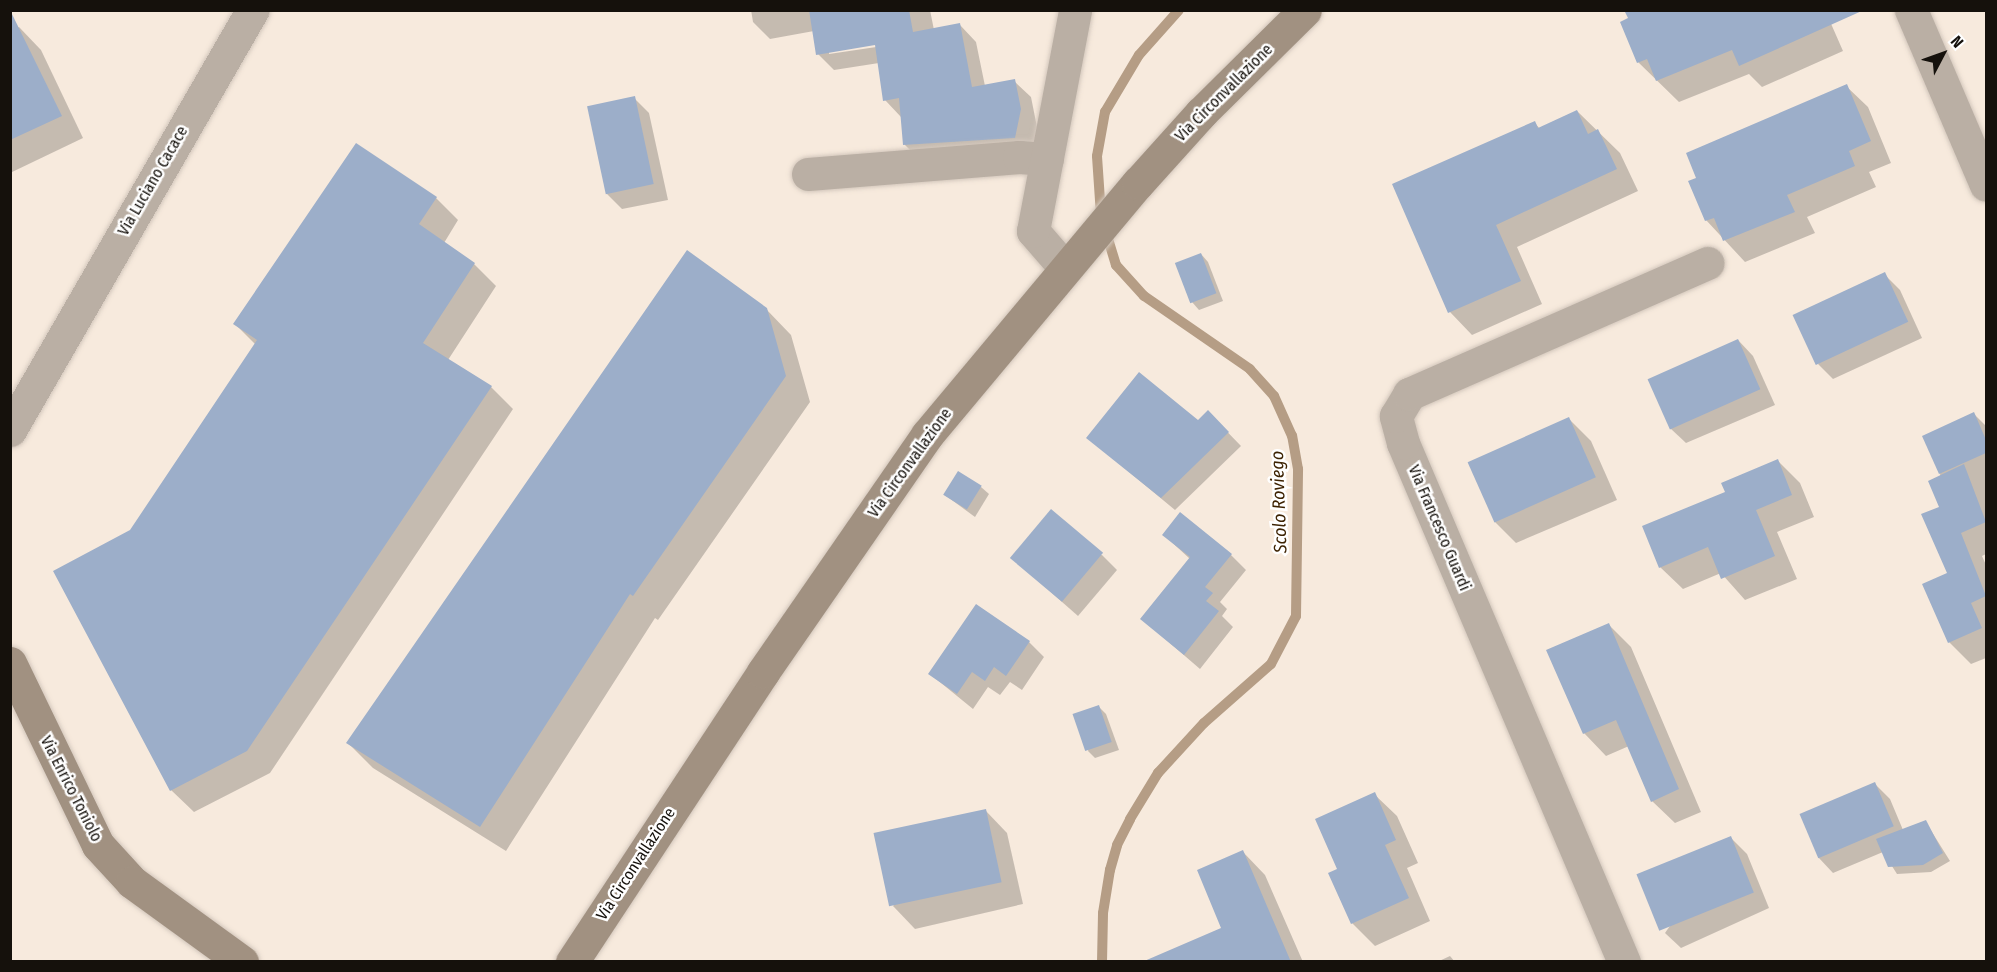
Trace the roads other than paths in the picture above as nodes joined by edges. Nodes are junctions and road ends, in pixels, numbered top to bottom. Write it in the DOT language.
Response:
graph roads {
  1 [pos="252,10"];
  2 [pos="1075,10"];
  3 [pos="1305,10"];
  4 [pos="1911,10"];
  5 [pos="1047,159"];
  6 [pos="808,174"];
  7 [pos="1986,185"];
  8 [pos="1070,263"];
  9 [pos="1708,263"];
  10 [pos="54,352"];
  11 [pos="10,389"];
  12 [pos="10,430"];
  13 [pos="10,663"];
  14 [pos="242,962"];
  15 [pos="572,962"];
  16 [pos="1624,962"];
  1 -- 10 [label="street, Via Luciano Cacace"];
  2 -- 5 [label="street"];
  3 -- 8 [label="main road, Via Circonvallazione"];
  4 -- 7 [label="street"];
  5 -- 6 [label="street"];
  5 -- 8 [label="street"];
  8 -- 15 [label="main road, Via Circonvallazione"];
  9 -- 16 [label="street, Via Francesco Guardi"];
  10 -- 11 [label="street, Via Luciano Cacace"];
  10 -- 12 [label="street, Via Luciano Cacace"];
  13 -- 14 [label="main road, Via Enrico Toniolo"];
}
